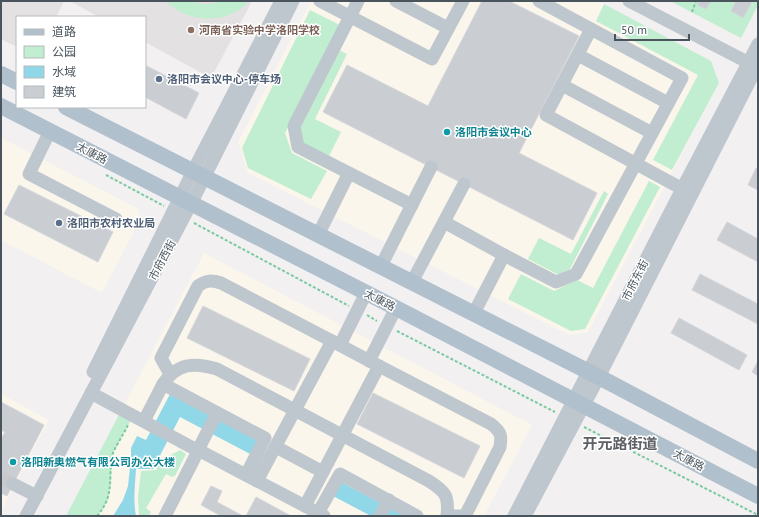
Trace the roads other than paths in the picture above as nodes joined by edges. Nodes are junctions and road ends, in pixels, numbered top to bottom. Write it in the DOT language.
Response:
graph roads {
  1 [pos="281,1"];
  2 [pos="293,1"];
  3 [pos="320,1"];
  4 [pos="358,1"];
  5 [pos="396,1"];
  6 [pos="463,1"];
  7 [pos="539,1"];
  8 [pos="629,1"];
  9 [pos="644,1"];
  10 [pos="350,16"];
  11 [pos="448,28"];
  12 [pos="591,29"];
  13 [pos="758,44"];
  14 [pos="578,55"];
  15 [pos="755,63"];
  16 [pos="1,74"];
  17 [pos="16,82"];
  18 [pos="562,85"];
  19 [pos="668,103"];
  20 [pos="1,106"];
  21 [pos="68,108"];
  22 [pos="50,131"];
  23 [pos="652,133"];
  24 [pos="636,164"];
  25 [pos="432,167"];
  26 [pos="349,173"];
  27 [pos="198,174"];
  28 [pos="464,184"];
  29 [pos="687,191"];
  30 [pos="185,201"];
  31 [pos="412,205"];
  32 [pos="116,219"];
  33 [pos="444,222"];
  34 [pos="318,235"];
  35 [pos="504,255"];
  36 [pos="381,266"];
  37 [pos="412,282"];
  38 [pos="366,293"];
  39 [pos="396,308"];
  40 [pos="474,313"];
  41 [pos="336,343"];
  42 [pos="374,364"];
  43 [pos="593,374"];
  44 [pos="166,379"];
  45 [pos="91,393"];
  46 [pos="578,402"];
  47 [pos="296,409"];
  48 [pos="216,415"];
  49 [pos="143,421"];
  50 [pos="343,435"];
  51 [pos="276,447"];
  52 [pos="198,451"];
  53 [pos="758,461"];
  54 [pos="323,472"];
  55 [pos="246,475"];
  56 [pos="257,481"];
  57 [pos="13,484"];
  58 [pos="33,495"];
  59 [pos="758,496"];
  60 [pos="304,506"];
  61 [pos="385,507"];
  62 [pos="321,514"];
  63 [pos="17,516"];
  64 [pos="26,516"];
  65 [pos="165,516"];
  66 [pos="417,516"];
  67 [pos="448,516"];
  68 [pos="514,516"];
  69 [pos="525,516"];
  1 -- 27 [label="street, 市府西街"];
  2 -- 27 [label="street, 市府西街"];
  3 -- 10 [label="street"];
  4 -- 10 [label="street"];
  5 -- 11 [label="street"];
  6 -- 11 [label="street"];
  7 -- 12 [label="street"];
  8 -- 15 [label="street"];
  9 -- 15 [label="street"];
  10 -- 11 [label="street"];
  10 -- 26 [label="street"];
  12 -- 14 [label="street"];
  12 -- 19 [label="street"];
  13 -- 15 [label="street, 市府东街"];
  14 -- 18 [label="street"];
  14 -- 19 [label="street"];
  15 -- 29 [label="street, 市府东街"];
  16 -- 17 [label="main road"];
  18 -- 23 [label="street"];
  18 -- 24 [label="street"];
  19 -- 23 [label="street"];
  20 -- 22 [label="main road, 太康路"];
  21 -- 27 [label="main road"];
  22 -- 30 [label="main road, 太康路"];
  22 -- 32 [label="street"];
  23 -- 24 [label="street"];
  24 -- 29 [label="street"];
  24 -- 35 [label="street"];
  25 -- 31 [label="street"];
  26 -- 31 [label="street"];
  26 -- 34 [label="street"];
  27 -- 30 [label="street, 市府西街"];
  27 -- 34 [label="main road"];
  28 -- 33 [label="street"];
  29 -- 43 [label="street, 市府东街"];
  30 -- 38 [label="main road, 太康路"];
  30 -- 45 [label="street, 市府西街"];
  30 -- 58 [label="street, 市府西街"];
  31 -- 36 [label="street"];
  33 -- 35 [label="street"];
  33 -- 37 [label="street"];
  34 -- 36 [label="main road"];
  35 -- 40 [label="street"];
  36 -- 37 [label="main road"];
  37 -- 40 [label="main road"];
  38 -- 39 [label="main road, 太康路"];
  38 -- 41 [label="street"];
  39 -- 42 [label="street"];
  39 -- 46 [label="main road, 太康路"];
  40 -- 43 [label="main road"];
  41 -- 42 [label="street"];
  41 -- 44 [label="street"];
  41 -- 47 [label="street"];
  42 -- 50 [label="street"];
  42 -- 67 [label="street"];
  43 -- 46 [label="street, 市府东街"];
  43 -- 53 [label="main road"];
  44 -- 47 [label="street"];
  44 -- 48 [label="street"];
  44 -- 49 [label="street"];
  45 -- 49 [label="street"];
  45 -- 58 [label="street, 市府西街"];
  46 -- 59 [label="main road, 太康路"];
  46 -- 68 [label="street, 市府东街"];
  46 -- 69 [label="street, 市府东街"];
  47 -- 50 [label="street"];
  47 -- 51 [label="street"];
  48 -- 52 [label="street"];
  48 -- 55 [label="street"];
  49 -- 52 [label="street"];
  50 -- 54 [label="street"];
  50 -- 67 [label="street"];
  51 -- 54 [label="street"];
  51 -- 56 [label="street"];
  52 -- 55 [label="street"];
  52 -- 65 [label="street"];
  54 -- 60 [label="street"];
  55 -- 56 [label="street"];
  56 -- 60 [label="street"];
  57 -- 58 [label="street"];
  58 -- 63 [label="street, 市府西街"];
  58 -- 64 [label="street, 市府西街"];
  60 -- 62 [label="street"];
  61 -- 62 [label="street"];
  61 -- 66 [label="street"];
}
